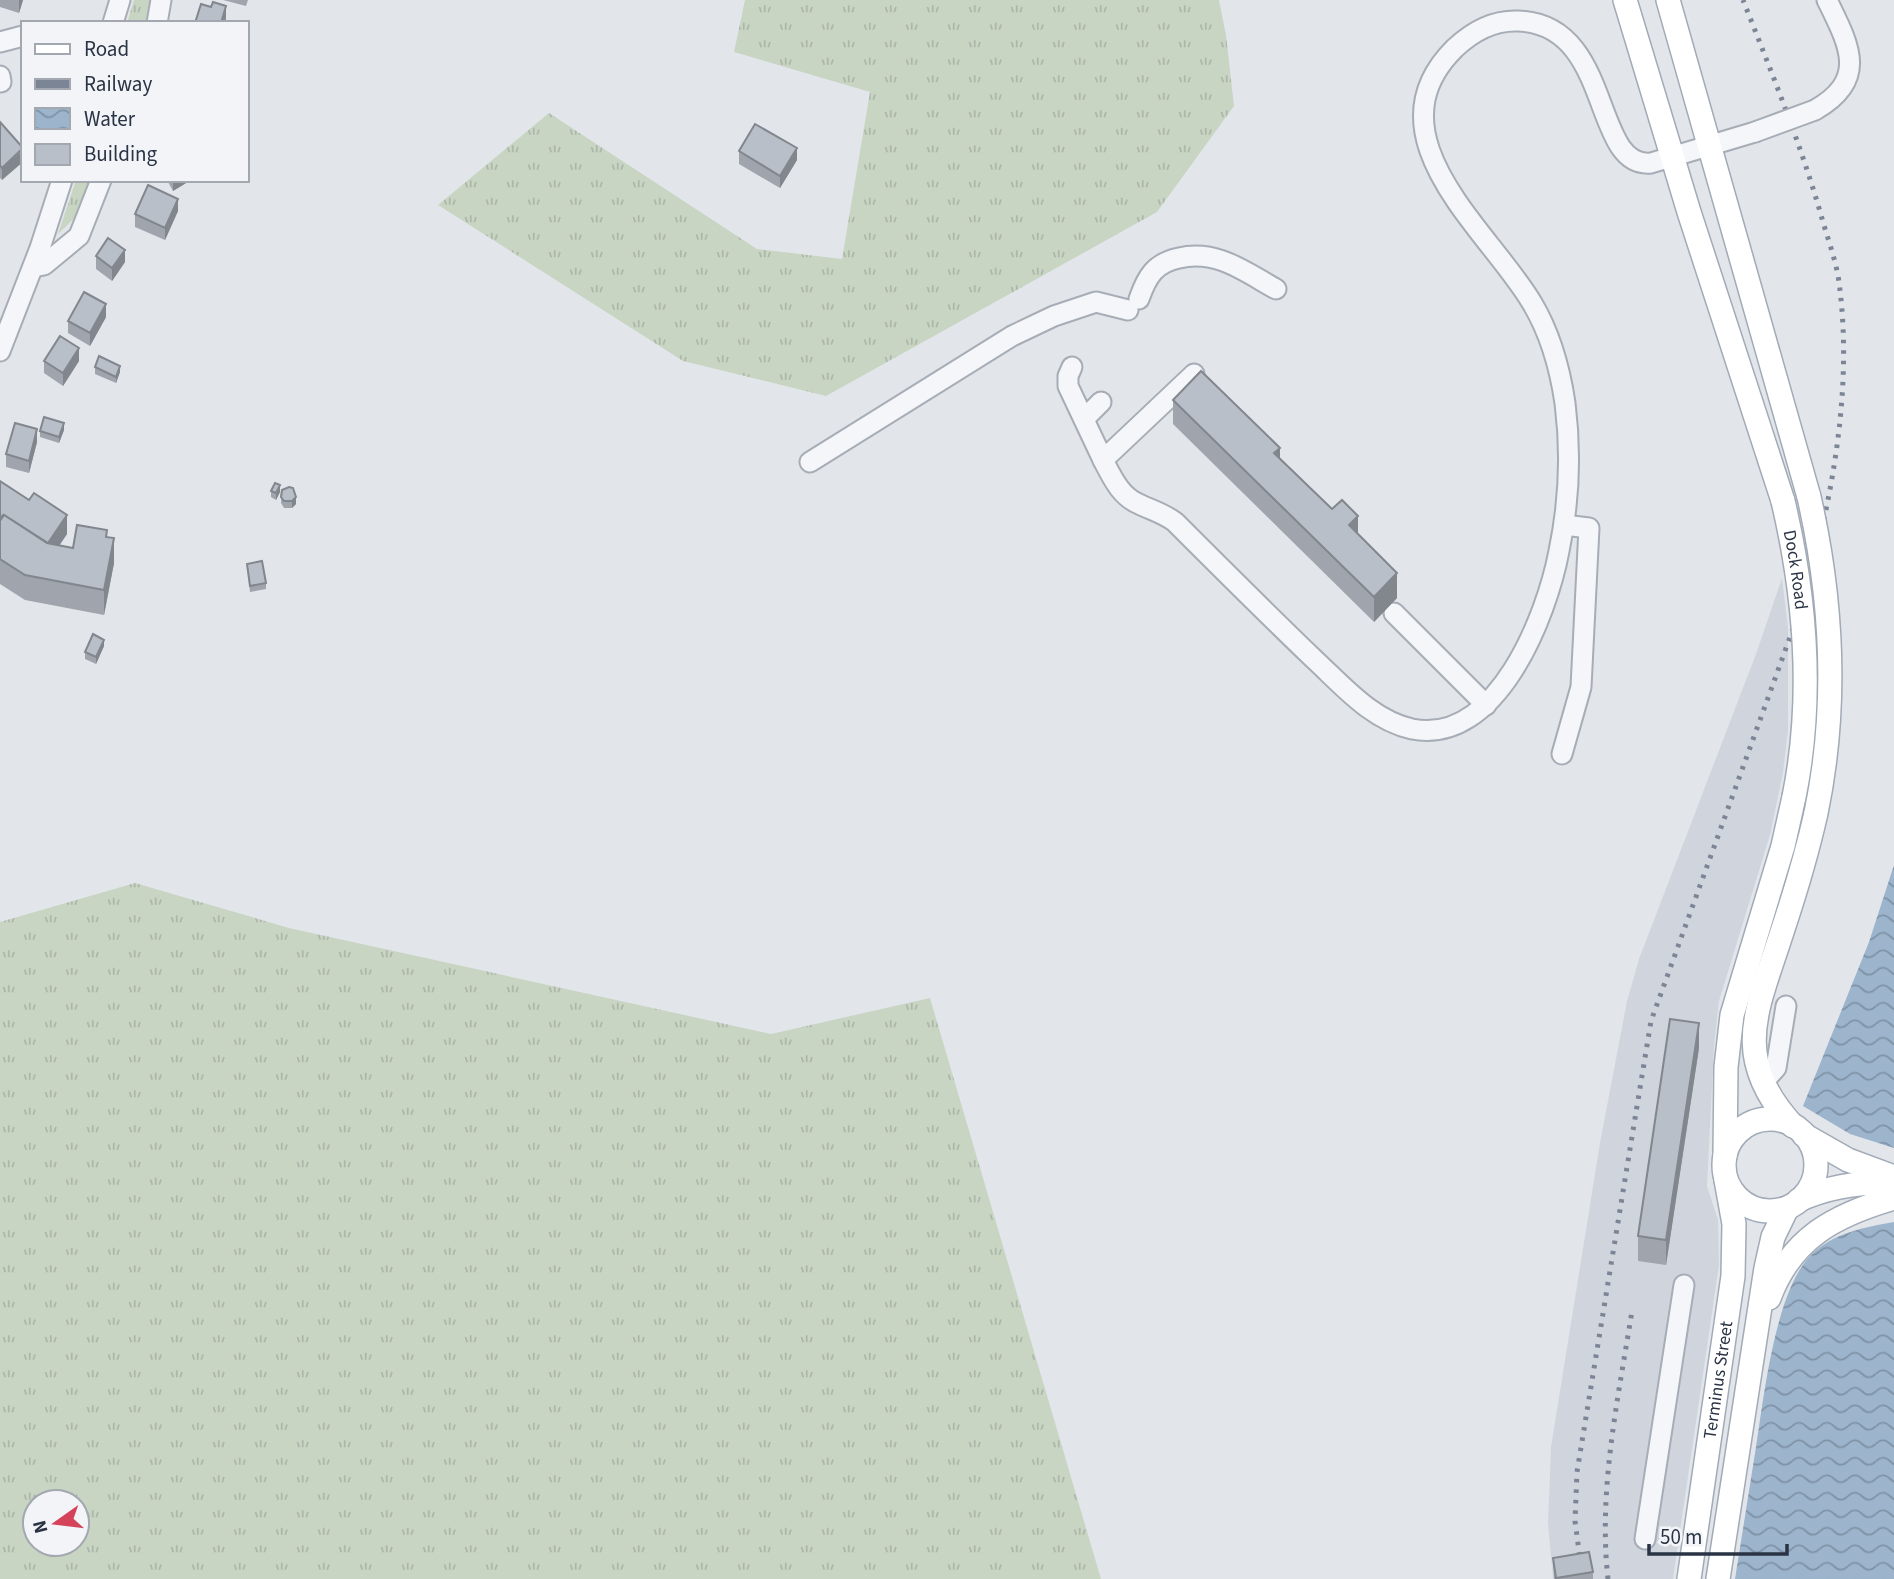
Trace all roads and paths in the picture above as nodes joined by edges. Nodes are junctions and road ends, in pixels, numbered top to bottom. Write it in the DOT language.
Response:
graph roads {
  1 [pos="120,0"];
  2 [pos="161,0"];
  3 [pos="1625,0"];
  4 [pos="1668,0"];
  5 [pos="1827,0"];
  6 [pos="114,21"];
  7 [pos="157,21"];
  8 [pos="21,37"];
  9 [pos="0,42"];
  10 [pos="1708,145"];
  11 [pos="1674,156"];
  12 [pos="61,182"];
  13 [pos="100,182"];
  14 [pos="33,267"];
  15 [pos="1276,289"];
  16 [pos="0,351"];
  17 [pos="1072,367"];
  18 [pos="1194,374"];
  19 [pos="1101,402"];
  20 [pos="1084,419"];
  21 [pos="1103,460"];
  22 [pos="810,461"];
  23 [pos="1564,525"];
  24 [pos="1394,613"];
  25 [pos="1486,705"];
  26 [pos="1562,754"];
  27 [pos="1786,1006"];
  28 [pos="1763,1082"];
  29 [pos="1792,1124"];
  30 [pos="1726,1145"];
  31 [pos="1894,1177"];
  32 [pos="1726,1180"];
  33 [pos="1894,1184"];
  34 [pos="1894,1198"];
  35 [pos="1793,1204"];
  36 [pos="1684,1284"];
  37 [pos="1754,1348"];
  38 [pos="1645,1539"];
  39 [pos="1689,1579"];
  40 [pos="1718,1579"];
  1 -- 6 [label="street"];
  2 -- 7 [label="street"];
  3 -- 11 [label="main road, Dock Road"];
  4 -- 10 [label="main road, Dock Road"];
  5 -- 10 [label="street, bridge"];
  8 -- 9 [label="street"];
  10 -- 11 [label="street"];
  10 -- 28 [label="main road, Dock Road, bridge"];
  11 -- 23 [label="street"];
  11 -- 30 [label="main road, Dock Road, bridge"];
  12 -- 14 [label="street"];
  13 -- 14 [label="street"];
  14 -- 16 [label="street"];
  15 -- 22 [label="street"];
  17 -- 20 [label="street"];
  18 -- 21 [label="street"];
  19 -- 20 [label="street"];
  20 -- 21 [label="street"];
  21 -- 25 [label="street"];
  23 -- 25 [label="street"];
  23 -- 26 [label="street"];
  24 -- 25 [label="street"];
  27 -- 28 [label="street"];
  28 -- 29 [label="main road, Dock Road"];
  29 -- 30 [label="main road"];
  29 -- 31 [label="main road"];
  29 -- 35 [label="main road"];
  30 -- 32 [label="main road"];
  32 -- 35 [label="main road"];
  32 -- 39 [label="main road, Terminus Street"];
  33 -- 35 [label="main road"];
  34 -- 37 [label="main road"];
  35 -- 37 [label="main road, Terminus Street"];
  36 -- 38 [label="street"];
  37 -- 40 [label="main road, Terminus Street"];
}
